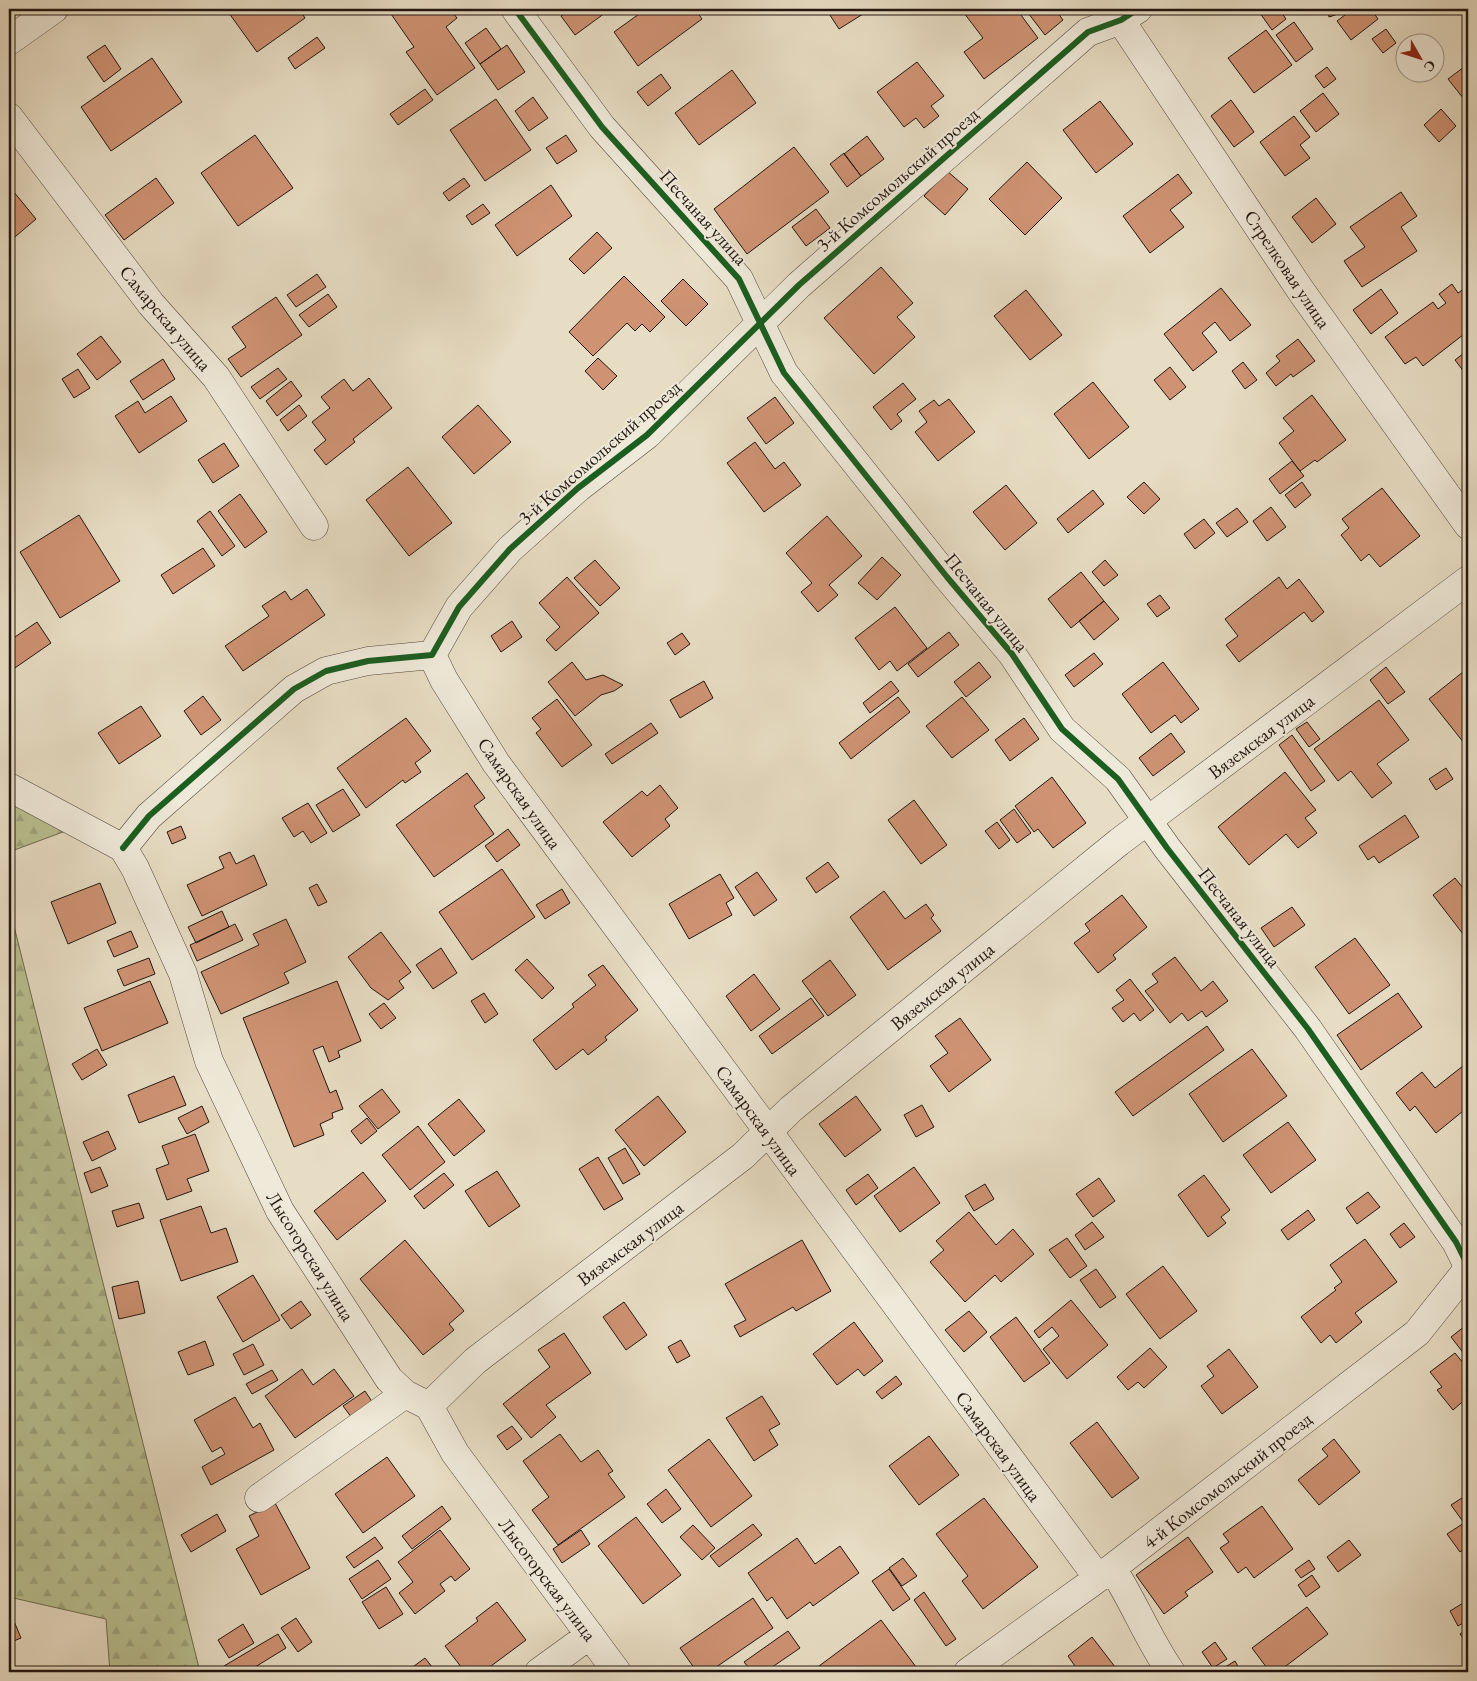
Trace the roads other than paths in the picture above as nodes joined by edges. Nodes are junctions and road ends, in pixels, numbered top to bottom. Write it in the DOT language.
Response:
graph roads {
  1 [pos="54,9"];
  2 [pos="515,9"];
  3 [pos="1124,12"];
  4 [pos="9,41"];
  5 [pos="9,117"];
  6 [pos="762,322"];
  7 [pos="1468,525"];
  8 [pos="314,526"];
  9 [pos="1468,580"];
  10 [pos="432,655"];
  11 [pos="9,787"];
  12 [pos="1148,820"];
  13 [pos="123,848"];
  14 [pos="768,1129"];
  15 [pos="1468,1268"];
  16 [pos="406,1394"];
  17 [pos="429,1406"];
  18 [pos="259,1498"];
  19 [pos="1105,1573"];
  20 [pos="590,1634"];
  21 [pos="539,1672"];
  22 [pos="617,1672"];
  23 [pos="968,1672"];
  24 [pos="1172,1672"];
  1 -- 4 [label="street"];
  2 -- 6 [label="street, Песчаная улица"];
  3 -- 6 [label="street, 3-й Комсомольский проезд"];
  3 -- 7 [label="street, Стрелковая улица"];
  5 -- 8 [label="street, Самарская улица"];
  6 -- 10 [label="street, 3-й Комсомольский проезд"];
  6 -- 12 [label="street, Песчаная улица"];
  9 -- 12 [label="street, Вяземская улица"];
  10 -- 13 [label="street"];
  10 -- 14 [label="street, Самарская улица"];
  11 -- 13 [label="street"];
  12 -- 14 [label="street, Вяземская улица"];
  12 -- 15 [label="street, Песчаная улица"];
  13 -- 16 [label="street, Лысогорская улица"];
  14 -- 17 [label="street, Вяземская улица"];
  14 -- 19 [label="street, Самарская улица"];
  15 -- 19 [label="street, 4-й Комсомольский проезд"];
  16 -- 17 [label="street, Лысогорская улица"];
  16 -- 18 [label="street"];
  17 -- 20 [label="street, Лысогорская улица"];
  19 -- 23 [label="street, 4-й Комсомольский проезд"];
  19 -- 24 [label="street, Самарская улица"];
  20 -- 21 [label="street"];
  20 -- 22 [label="street, Лысогорская улица"];
}
